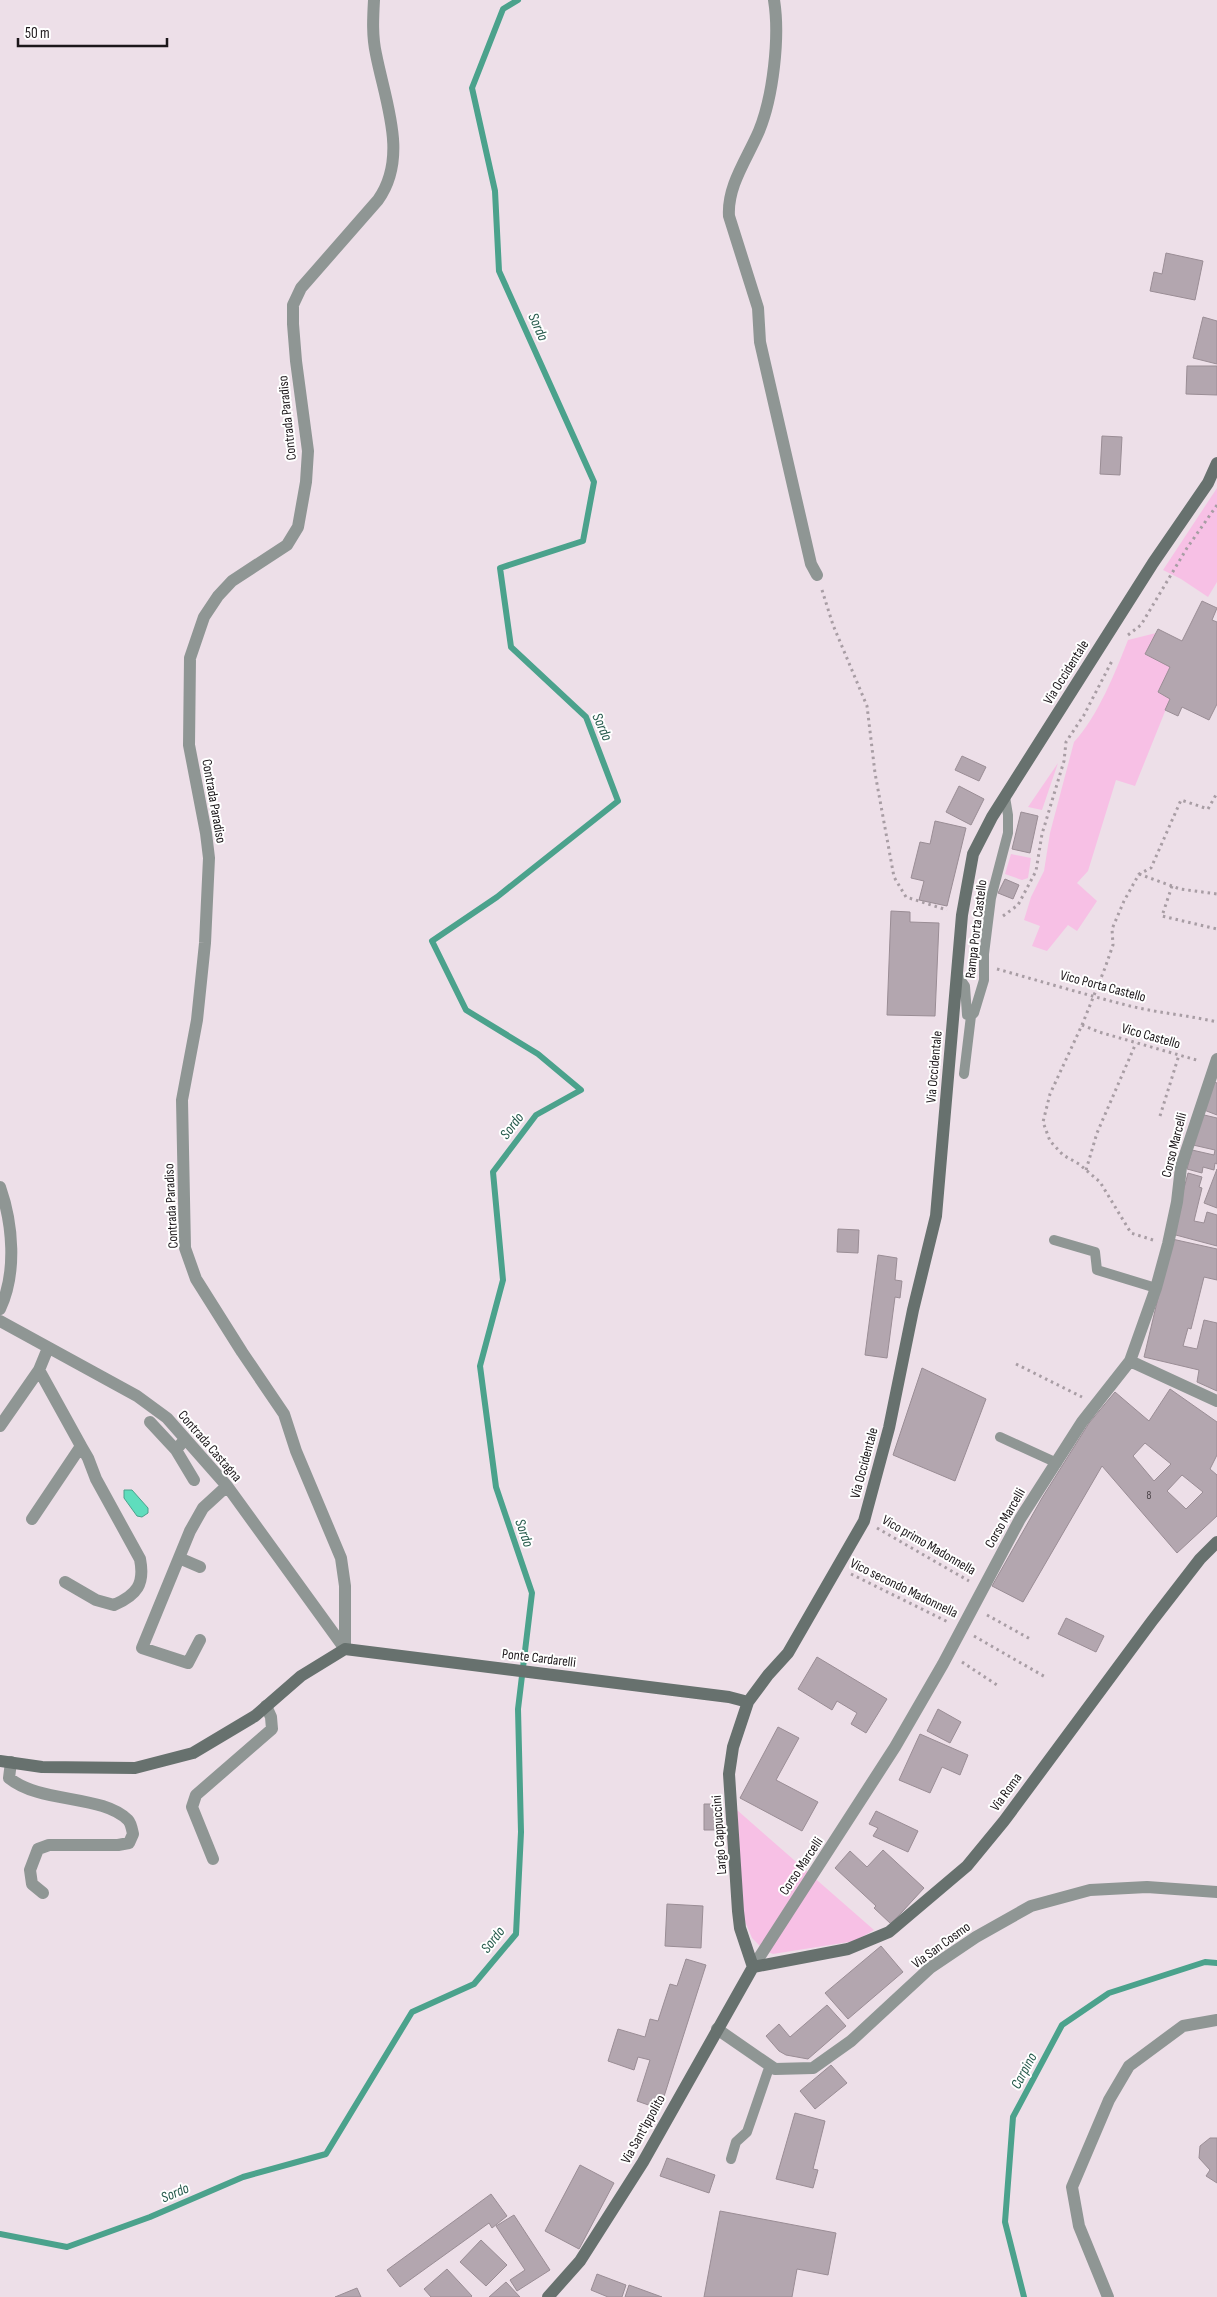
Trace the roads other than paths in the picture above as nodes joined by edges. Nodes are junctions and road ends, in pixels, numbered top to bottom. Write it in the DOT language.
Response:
graph roads {
  1 [pos="374,0"];
  2 [pos="774,0"];
  3 [pos="1217,463"];
  4 [pos="817,575"];
  5 [pos="1004,798"];
  6 [pos="958,976"];
  7 [pos="971,1016"];
  8 [pos="1216,1063"];
  9 [pos="964,1074"];
  10 [pos="0,1187"];
  11 [pos="1054,1240"];
  12 [pos="1156,1288"];
  13 [pos="0,1309"];
  14 [pos="0,1321"];
  15 [pos="48,1348"];
  16 [pos="1130,1361"];
  17 [pos="39,1370"];
  18 [pos="1217,1401"];
  19 [pos="150,1422"];
  20 [pos="0,1426"];
  21 [pos="1000,1437"];
  22 [pos="185,1439"];
  23 [pos="81,1446"];
  24 [pos="176,1450"];
  25 [pos="1057,1463"];
  26 [pos="194,1480"];
  27 [pos="227,1486"];
  28 [pos="32,1520"];
  29 [pos="1217,1542"];
  30 [pos="179,1558"];
  31 [pos="200,1567"];
  32 [pos="64,1582"];
  33 [pos="200,1640"];
  34 [pos="345,1650"];
  35 [pos="748,1702"];
  36 [pos="266,1706"];
  37 [pos="6,1762"];
  38 [pos="213,1859"];
  39 [pos="1217,1892"];
  40 [pos="43,1893"];
  41 [pos="753,1967"];
  42 [pos="1217,2020"];
  43 [pos="717,2029"];
  44 [pos="770,2065"];
  45 [pos="731,2159"];
  46 [pos="548,2297"];
  47 [pos="1108,2297"];
  1 -- 34 [label="street, Contrada Paradiso"];
  2 -- 4 [label="street"];
  3 -- 5 [label="main road, Via Occidentale"];
  5 -- 6 [label="main road, Via Occidentale"];
  5 -- 7 [label="lane, Rampa Porta Castello"];
  6 -- 7 [label="lane, Rampa Porta Castello"];
  6 -- 35 [label="main road, Via Occidentale"];
  7 -- 9 [label="lane"];
  8 -- 12 [label="street, Corso Marcelli"];
  10 -- 13 [label="street"];
  11 -- 12 [label="lane"];
  12 -- 16 [label="street, Corso Marcelli"];
  14 -- 15 [label="street, Contrada Castagna"];
  15 -- 17 [label="street"];
  15 -- 22 [label="street, Contrada Castagna"];
  16 -- 18 [label="street"];
  16 -- 25 [label="street, Corso Marcelli"];
  17 -- 20 [label="street"];
  17 -- 23 [label="street"];
  19 -- 24 [label="street"];
  21 -- 25 [label="lane"];
  22 -- 24 [label="street"];
  22 -- 27 [label="street, Contrada Castagna"];
  23 -- 28 [label="street"];
  23 -- 32 [label="street"];
  24 -- 26 [label="street"];
  25 -- 41 [label="street, Corso Marcelli"];
  27 -- 30 [label="street"];
  27 -- 34 [label="street, Contrada Castagna"];
  29 -- 41 [label="main road, Via Roma"];
  30 -- 31 [label="street"];
  30 -- 33 [label="street"];
  34 -- 35 [label="main road, Ponte Cardarelli"];
  34 -- 36 [label="main road"];
  35 -- 41 [label="main road, Largo Cappuccini"];
  36 -- 37 [label="main road"];
  36 -- 38 [label="street"];
  37 -- 40 [label="street"];
  39 -- 44 [label="street, Via San Cosmo"];
  41 -- 43 [label="main road, Via Sant'Ippolito"];
  42 -- 47 [label="street"];
  43 -- 44 [label="street, Via San Cosmo"];
  43 -- 46 [label="main road, Via Sant'Ippolito"];
  44 -- 45 [label="lane"];
}
